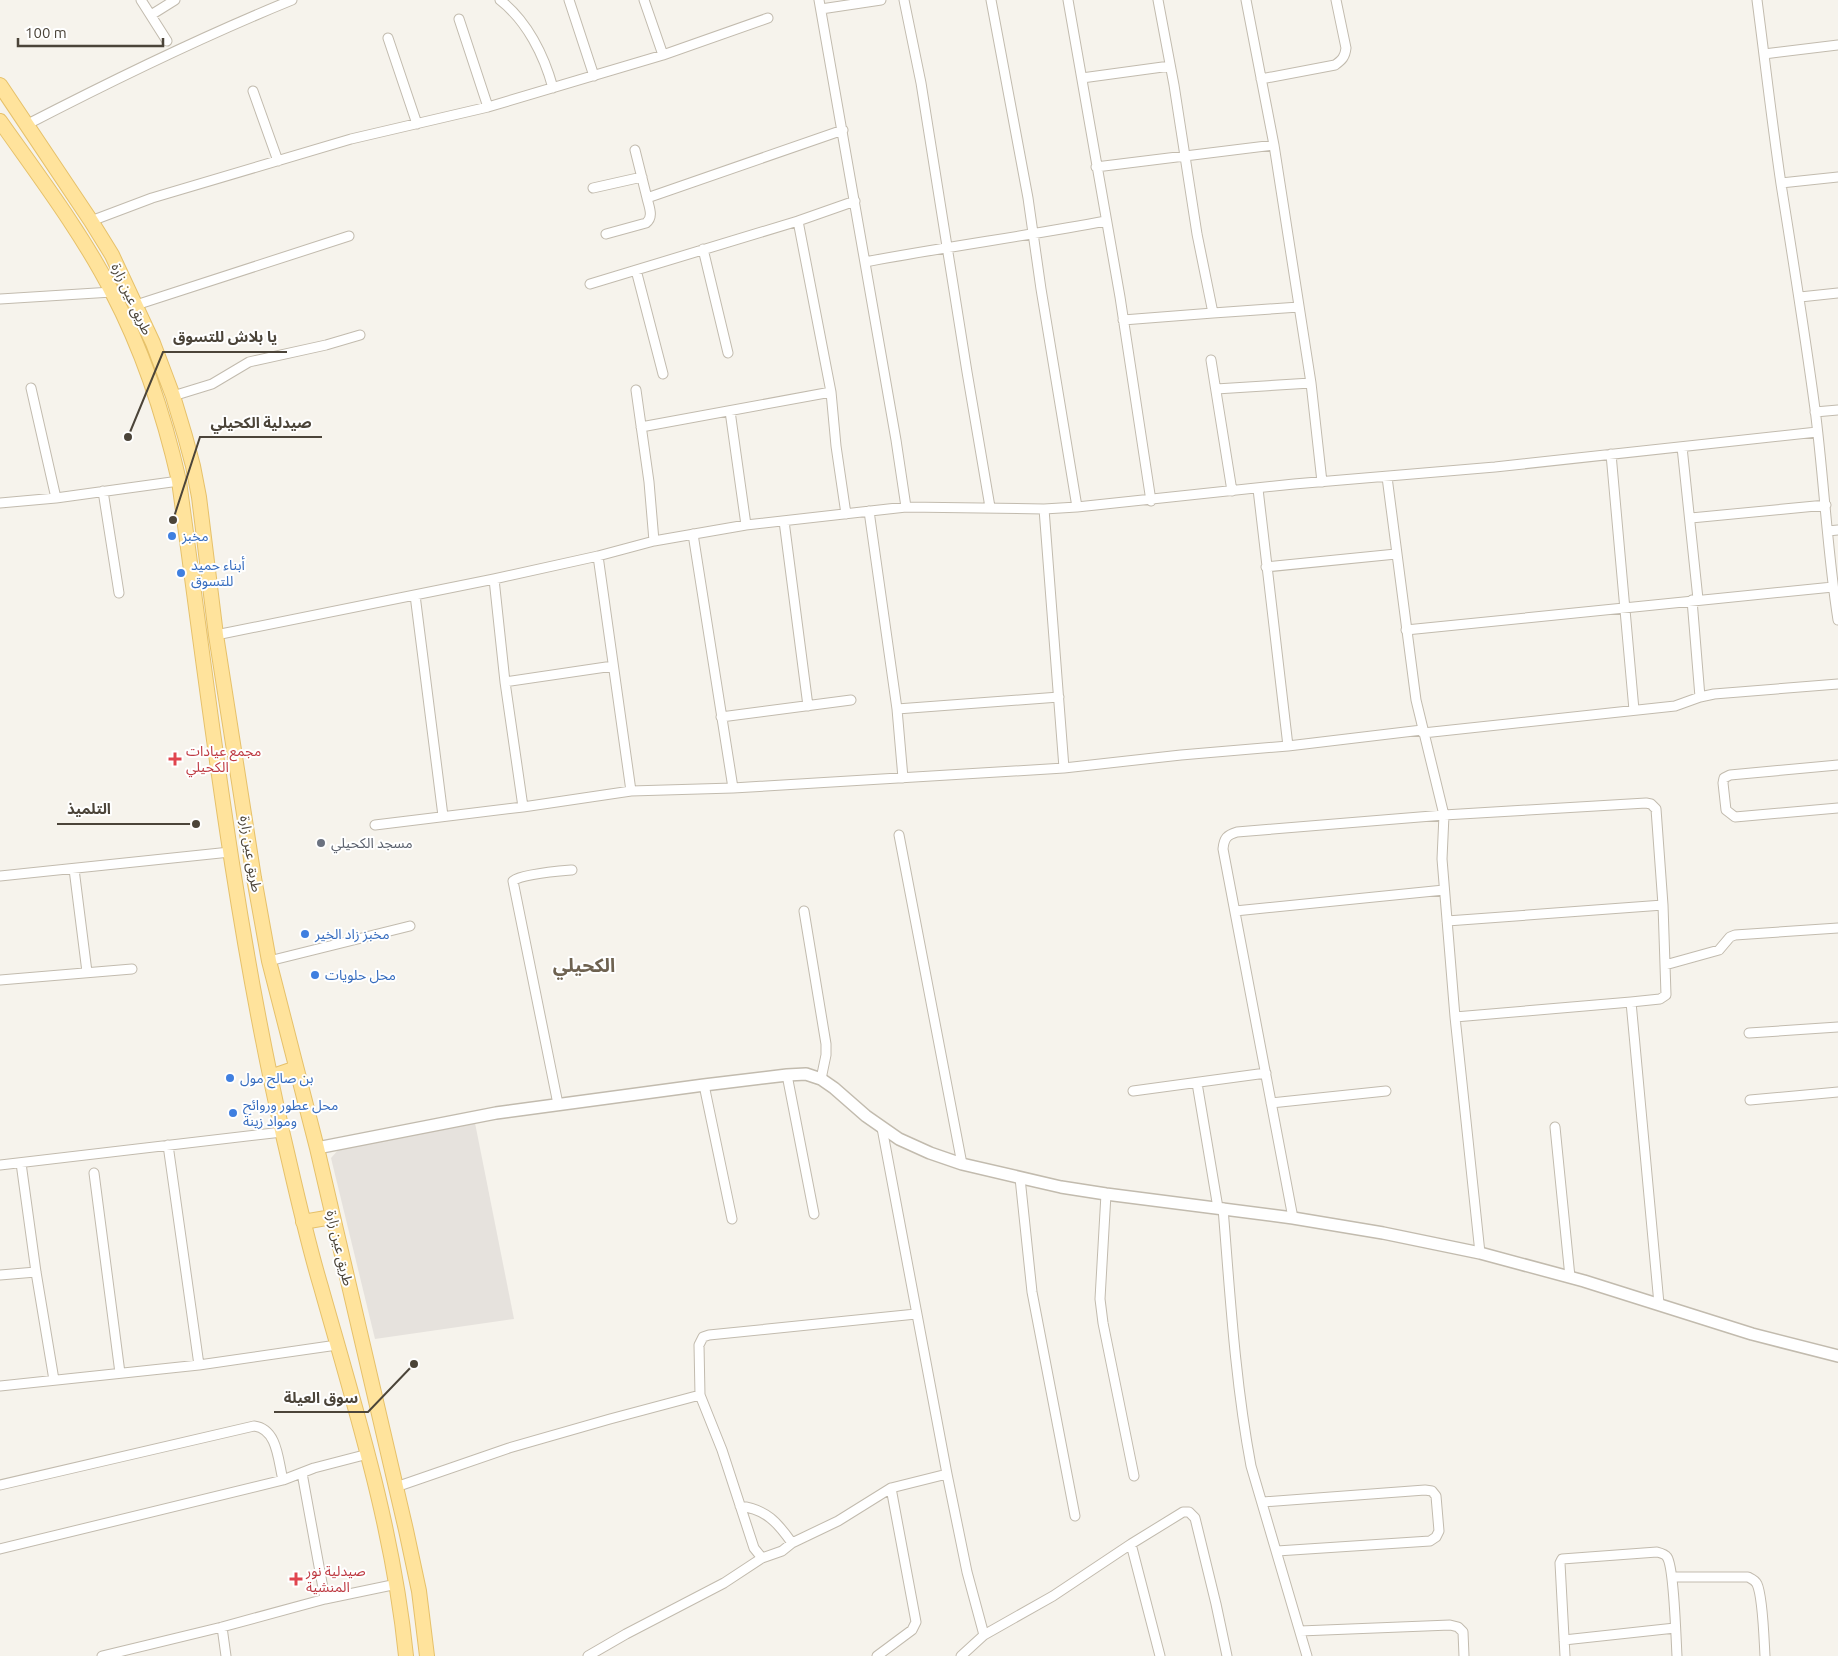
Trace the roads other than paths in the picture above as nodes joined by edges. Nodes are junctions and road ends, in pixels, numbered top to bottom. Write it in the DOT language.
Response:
graph roads {
  1 [pos="141,0"];
  2 [pos="175,0"];
  3 [pos="292,0"];
  4 [pos="500,0"];
  5 [pos="569,0"];
  6 [pos="644,0"];
  7 [pos="881,0"];
  8 [pos="904,0"];
  9 [pos="991,0"];
  10 [pos="1068,0"];
  11 [pos="1158,0"];
  12 [pos="1246,0"];
  13 [pos="1336,0"];
  14 [pos="1757,0"];
  15 [pos="512,4"];
  16 [pos="820,5"];
  17 [pos="151,15"];
  18 [pos="768,18"];
  19 [pos="459,19"];
  20 [pos="388,38"];
  21 [pos="168,41"];
  22 [pos="1838,45"];
  23 [pos="1764,54"];
  24 [pos="663,55"];
  25 [pos="1170,66"];
  26 [pos="594,76"];
  27 [pos="1082,78"];
  28 [pos="1261,79"];
  29 [pos="0,85"];
  30 [pos="553,88"];
  31 [pos="253,91"];
  32 [pos="488,107"];
  33 [pos="0,121"];
  34 [pos="417,124"];
  35 [pos="26,125"];
  36 [pos="843,130"];
  37 [pos="1274,145"];
  38 [pos="635,150"];
  39 [pos="1185,157"];
  40 [pos="278,161"];
  41 [pos="1096,167"];
  42 [pos="642,177"];
  43 [pos="1838,177"];
  44 [pos="1781,183"];
  45 [pos="593,188"];
  46 [pos="647,198"];
  47 [pos="855,201"];
  48 [pos="92,221"];
  49 [pos="798,221"];
  50 [pos="1106,221"];
  51 [pos="606,234"];
  52 [pos="1033,234"];
  53 [pos="349,236"];
  54 [pos="946,247"];
  55 [pos="703,249"];
  56 [pos="865,262"];
  57 [pos="636,270"];
  58 [pos="590,284"];
  59 [pos="112,292"];
  60 [pos="1838,293"];
  61 [pos="1800,297"];
  62 [pos="0,298"];
  63 [pos="136,305"];
  64 [pos="1299,307"];
  65 [pos="1213,314"];
  66 [pos="1123,320"];
  67 [pos="360,335"];
  68 [pos="728,353"];
  69 [pos="1211,360"];
  70 [pos="663,374"];
  71 [pos="1311,383"];
  72 [pos="31,388"];
  73 [pos="1216,389"];
  74 [pos="636,390"];
  75 [pos="831,392"];
  76 [pos="173,396"];
  77 [pos="1838,410"];
  78 [pos="730,412"];
  79 [pos="1816,412"];
  80 [pos="641,427"];
  81 [pos="1817,432"];
  82 [pos="1682,447"];
  83 [pos="1611,454"];
  84 [pos="1387,477"];
  85 [pos="179,481"];
  86 [pos="1322,482"];
  87 [pos="1258,489"];
  88 [pos="1232,490"];
  89 [pos="103,491"];
  90 [pos="56,498"];
  91 [pos="1151,501"];
  92 [pos="0,503"];
  93 [pos="1826,505"];
  94 [pos="906,507"];
  95 [pos="990,507"];
  96 [pos="1076,507"];
  97 [pos="1044,509"];
  98 [pos="869,511"];
  99 [pos="846,514"];
  100 [pos="1691,518"];
  101 [pos="784,521"];
  102 [pos="746,526"];
  103 [pos="1838,530"];
  104 [pos="1828,531"];
  105 [pos="693,534"];
  106 [pos="654,541"];
  107 [pos="1396,554"];
  108 [pos="598,556"];
  109 [pos="1266,567"];
  110 [pos="494,579"];
  111 [pos="1833,587"];
  112 [pos="119,593"];
  113 [pos="415,594"];
  114 [pos="1695,600"];
  115 [pos="1625,607"];
  116 [pos="1838,620"];
  117 [pos="1406,630"];
  118 [pos="216,635"];
  119 [pos="614,666"];
  120 [pos="505,682"];
  121 [pos="1838,684"];
  122 [pos="1059,697"];
  123 [pos="1700,697"];
  124 [pos="851,700"];
  125 [pos="808,706"];
  126 [pos="896,710"];
  127 [pos="1634,710"];
  128 [pos="721,717"];
  129 [pos="1423,731"];
  130 [pos="1288,746"];
  131 [pos="1838,764"];
  132 [pos="1064,768"];
  133 [pos="904,778"];
  134 [pos="733,788"];
  135 [pos="632,791"];
  136 [pos="523,807"];
  137 [pos="1838,808"];
  138 [pos="1444,815"];
  139 [pos="443,816"];
  140 [pos="375,825"];
  141 [pos="899,835"];
  142 [pos="230,852"];
  143 [pos="74,869"];
  144 [pos="572,870"];
  145 [pos="0,876"];
  146 [pos="1444,890"];
  147 [pos="1663,906"];
  148 [pos="804,911"];
  149 [pos="1236,911"];
  150 [pos="1447,921"];
  151 [pos="410,926"];
  152 [pos="1838,928"];
  153 [pos="270,961"];
  154 [pos="1665,965"];
  155 [pos="132,969"];
  156 [pos="86,972"];
  157 [pos="0,980"];
  158 [pos="1631,1002"];
  159 [pos="1455,1017"];
  160 [pos="1838,1026"];
  161 [pos="1749,1034"];
  162 [pos="296,1068"];
  163 [pos="1266,1073"];
  164 [pos="787,1075"];
  165 [pos="270,1077"];
  166 [pos="821,1079"];
  167 [pos="1197,1083"];
  168 [pos="704,1085"];
  169 [pos="1133,1090"];
  170 [pos="1386,1091"];
  171 [pos="1838,1092"];
  172 [pos="1750,1100"];
  173 [pos="1271,1103"];
  174 [pos="558,1104"];
  175 [pos="1555,1127"];
  176 [pos="882,1128"];
  177 [pos="282,1132"];
  178 [pos="168,1145"];
  179 [pos="317,1148"];
  180 [pos="21,1163"];
  181 [pos="962,1164"];
  182 [pos="0,1165"];
  183 [pos="94,1173"];
  184 [pos="1020,1178"];
  185 [pos="1106,1194"];
  186 [pos="1220,1208"];
  187 [pos="814,1214"];
  188 [pos="332,1217"];
  189 [pos="1293,1218"];
  190 [pos="732,1219"];
  191 [pos="303,1222"];
  192 [pos="1480,1253"];
  193 [pos="36,1272"];
  194 [pos="0,1275"];
  195 [pos="1570,1277"];
  196 [pos="1659,1304"];
  197 [pos="916,1314"];
  198 [pos="337,1346"];
  199 [pos="1838,1356"];
  200 [pos="199,1365"];
  201 [pos="120,1373"];
  202 [pos="54,1380"];
  203 [pos="0,1386"];
  204 [pos="700,1395"];
  205 [pos="368,1454"];
  206 [pos="302,1473"];
  207 [pos="947,1474"];
  208 [pos="1134,1476"];
  209 [pos="282,1480"];
  210 [pos="0,1485"];
  211 [pos="396,1487"];
  212 [pos="891,1488"];
  213 [pos="1262,1502"];
  214 [pos="740,1506"];
  215 [pos="1076,1516"];
  216 [pos="792,1543"];
  217 [pos="1130,1544"];
  218 [pos="0,1549"];
  219 [pos="1277,1551"];
  220 [pos="762,1558"];
  221 [pos="1672,1577"];
  222 [pos="397,1584"];
  223 [pos="325,1599"];
  224 [pos="222,1628"];
  225 [pos="1675,1628"];
  226 [pos="1300,1631"];
  227 [pos="984,1635"];
  228 [pos="1564,1640"];
  229 [pos="102,1656"];
  230 [pos="226,1656"];
  231 [pos="406,1656"];
  232 [pos="427,1656"];
  233 [pos="588,1656"];
  234 [pos="877,1656"];
  235 [pos="961,1656"];
  236 [pos="1160,1656"];
  237 [pos="1227,1656"];
  238 [pos="1307,1656"];
  239 [pos="1464,1656"];
  240 [pos="1566,1656"];
  241 [pos="1677,1656"];
  242 [pos="1766,1656"];
  1 -- 17 [label="street"];
  2 -- 17 [label="street"];
  3 -- 35 [label="street"];
  4 -- 15 [label="street"];
  5 -- 26 [label="street"];
  6 -- 24 [label="street"];
  7 -- 16 [label="street"];
  8 -- 54 [label="street"];
  9 -- 52 [label="street"];
  10 -- 27 [label="street"];
  11 -- 25 [label="street"];
  12 -- 28 [label="street"];
  13 -- 28 [label="street"];
  14 -- 23 [label="street"];
  15 -- 30 [label="street"];
  16 -- 36 [label="street"];
  17 -- 21 [label="street"];
  18 -- 24 [label="street"];
  19 -- 32 [label="street"];
  20 -- 34 [label="street"];
  22 -- 23 [label="street"];
  23 -- 44 [label="street"];
  24 -- 26 [label="street"];
  25 -- 27 [label="street"];
  25 -- 39 [label="street"];
  26 -- 30 [label="street"];
  27 -- 41 [label="street"];
  28 -- 37 [label="street"];
  29 -- 35 [label="main road, طريق عين زارة"];
  30 -- 32 [label="street"];
  31 -- 40 [label="street"];
  32 -- 34 [label="street"];
  33 -- 59 [label="main road, طريق عين زارة"];
  34 -- 40 [label="street"];
  35 -- 48 [label="main road, طريق عين زارة"];
  36 -- 46 [label="street"];
  36 -- 47 [label="street"];
  37 -- 39 [label="street"];
  37 -- 64 [label="street"];
  38 -- 42 [label="street"];
  39 -- 41 [label="street"];
  39 -- 65 [label="street"];
  40 -- 48 [label="street"];
  41 -- 50 [label="street"];
  42 -- 45 [label="street"];
  42 -- 46 [label="street"];
  43 -- 44 [label="street"];
  44 -- 61 [label="street"];
  46 -- 51 [label="street"];
  47 -- 49 [label="street"];
  47 -- 56 [label="street"];
  48 -- 63 [label="main road, طريق عين زارة"];
  49 -- 55 [label="street"];
  49 -- 75 [label="street"];
  50 -- 52 [label="street"];
  50 -- 66 [label="street"];
  52 -- 54 [label="street"];
  52 -- 96 [label="street"];
  53 -- 63 [label="street"];
  54 -- 56 [label="street"];
  54 -- 95 [label="street"];
  55 -- 57 [label="street"];
  55 -- 68 [label="street"];
  56 -- 94 [label="street"];
  57 -- 58 [label="street"];
  57 -- 70 [label="street"];
  59 -- 62 [label="street"];
  59 -- 85 [label="main road, طريق عين زارة"];
  60 -- 61 [label="street"];
  61 -- 79 [label="street"];
  63 -- 76 [label="main road, طريق عين زارة"];
  64 -- 65 [label="street"];
  64 -- 71 [label="street"];
  65 -- 66 [label="street"];
  66 -- 91 [label="street"];
  67 -- 76 [label="street"];
  69 -- 73 [label="street"];
  71 -- 73 [label="street"];
  71 -- 86 [label="street"];
  72 -- 90 [label="street"];
  73 -- 88 [label="street"];
  74 -- 80 [label="street"];
  75 -- 78 [label="street"];
  75 -- 99 [label="street"];
  76 -- 118 [label="main road, طريق عين زارة"];
  77 -- 79 [label="street"];
  78 -- 80 [label="street"];
  78 -- 102 [label="street"];
  79 -- 81 [label="street"];
  80 -- 106 [label="street"];
  81 -- 82 [label="street"];
  81 -- 93 [label="street"];
  82 -- 83 [label="street"];
  82 -- 100 [label="street"];
  83 -- 84 [label="street"];
  83 -- 115 [label="street"];
  84 -- 86 [label="street"];
  84 -- 107 [label="street"];
  85 -- 89 [label="street"];
  85 -- 142 [label="main road, طريق عين زارة"];
  86 -- 87 [label="street"];
  87 -- 88 [label="street"];
  87 -- 109 [label="street"];
  88 -- 91 [label="street"];
  89 -- 90 [label="street"];
  89 -- 112 [label="street"];
  90 -- 92 [label="street"];
  91 -- 96 [label="street"];
  93 -- 100 [label="street"];
  93 -- 104 [label="street"];
  94 -- 95 [label="street"];
  94 -- 98 [label="street"];
  95 -- 97 [label="street"];
  96 -- 97 [label="street"];
  97 -- 122 [label="street"];
  98 -- 99 [label="street"];
  98 -- 126 [label="street"];
  99 -- 101 [label="street"];
  100 -- 114 [label="street"];
  101 -- 102 [label="street"];
  101 -- 125 [label="street"];
  102 -- 105 [label="street"];
  103 -- 104 [label="street"];
  104 -- 111 [label="street"];
  105 -- 106 [label="street"];
  105 -- 128 [label="street"];
  106 -- 108 [label="street"];
  107 -- 109 [label="street"];
  107 -- 117 [label="street"];
  108 -- 110 [label="street"];
  108 -- 119 [label="street"];
  109 -- 130 [label="street"];
  110 -- 113 [label="street"];
  110 -- 120 [label="street"];
  111 -- 114 [label="street"];
  111 -- 116 [label="street"];
  113 -- 118 [label="street"];
  113 -- 139 [label="street"];
  114 -- 115 [label="street"];
  114 -- 123 [label="street"];
  115 -- 117 [label="street"];
  115 -- 127 [label="street"];
  117 -- 129 [label="street"];
  118 -- 153 [label="main road, طريق عين زارة"];
  119 -- 120 [label="street"];
  119 -- 135 [label="street"];
  120 -- 136 [label="street"];
  121 -- 123 [label="street"];
  122 -- 126 [label="street"];
  122 -- 132 [label="street"];
  123 -- 127 [label="street"];
  124 -- 125 [label="street"];
  125 -- 128 [label="street"];
  126 -- 133 [label="street"];
  127 -- 129 [label="street"];
  128 -- 134 [label="street"];
  129 -- 130 [label="street"];
  129 -- 138 [label="street"];
  130 -- 132 [label="street"];
  131 -- 137 [label="street"];
  132 -- 133 [label="street"];
  133 -- 134 [label="street"];
  134 -- 135 [label="street"];
  135 -- 136 [label="street"];
  136 -- 139 [label="street"];
  138 -- 146 [label="street"];
  138 -- 147 [label="street"];
  138 -- 149 [label="street"];
  139 -- 140 [label="street"];
  141 -- 181 [label="street"];
  142 -- 143 [label="street"];
  142 -- 165 [label="main road, طريق عين زارة"];
  143 -- 145 [label="street"];
  143 -- 156 [label="street"];
  144 -- 174 [label="street"];
  146 -- 149 [label="street"];
  146 -- 150 [label="street"];
  147 -- 150 [label="street"];
  147 -- 154 [label="street"];
  148 -- 166 [label="street"];
  149 -- 163 [label="street"];
  150 -- 159 [label="street"];
  151 -- 153 [label="street"];
  152 -- 154 [label="street"];
  153 -- 162 [label="main road, طريق عين زارة"];
  154 -- 158 [label="street"];
  155 -- 156 [label="street"];
  156 -- 157 [label="street"];
  158 -- 159 [label="street"];
  158 -- 196 [label="street"];
  159 -- 192 [label="street"];
  160 -- 161 [label="street"];
  162 -- 165 [label="main road"];
  162 -- 179 [label="main road, طريق عين زارة"];
  163 -- 167 [label="street"];
  163 -- 173 [label="street"];
  164 -- 166 [label="street"];
  164 -- 168 [label="street"];
  164 -- 187 [label="street"];
  165 -- 177 [label="main road, طريق عين زارة"];
  166 -- 176 [label="street"];
  167 -- 169 [label="street"];
  167 -- 186 [label="street"];
  168 -- 174 [label="street"];
  168 -- 190 [label="street"];
  170 -- 173 [label="street"];
  171 -- 172 [label="street"];
  173 -- 189 [label="street"];
  174 -- 179 [label="street"];
  175 -- 195 [label="street"];
  176 -- 181 [label="street"];
  176 -- 197 [label="street"];
  177 -- 178 [label="street"];
  177 -- 191 [label="main road, طريق عين زارة"];
  178 -- 180 [label="street"];
  178 -- 200 [label="street"];
  179 -- 188 [label="main road, طريق عين زارة"];
  180 -- 182 [label="street"];
  180 -- 193 [label="street"];
  181 -- 184 [label="street"];
  183 -- 201 [label="street"];
  184 -- 185 [label="street"];
  184 -- 215 [label="street"];
  185 -- 186 [label="street"];
  185 -- 208 [label="street"];
  186 -- 189 [label="street"];
  186 -- 213 [label="street"];
  188 -- 191 [label="main road"];
  188 -- 211 [label="main road, طريق عين زارة"];
  189 -- 192 [label="street"];
  191 -- 198 [label="main road, طريق عين زارة"];
  192 -- 195 [label="street"];
  193 -- 194 [label="street"];
  193 -- 202 [label="street"];
  195 -- 196 [label="street"];
  196 -- 199 [label="street"];
  197 -- 204 [label="street"];
  197 -- 207 [label="street"];
  198 -- 200 [label="street"];
  198 -- 205 [label="main road, طريق عين زارة"];
  200 -- 201 [label="street"];
  201 -- 202 [label="street"];
  202 -- 203 [label="street"];
  204 -- 211 [label="street"];
  204 -- 214 [label="street"];
  205 -- 206 [label="street"];
  205 -- 222 [label="main road, طريق عين زارة"];
  206 -- 209 [label="street"];
  206 -- 223 [label="street"];
  207 -- 212 [label="street"];
  207 -- 227 [label="street"];
  209 -- 210 [label="street"];
  209 -- 218 [label="street"];
  211 -- 232 [label="main road, طريق عين زارة"];
  212 -- 216 [label="street"];
  212 -- 234 [label="street"];
  213 -- 219 [label="street"];
  213 -- 219 [label="street"];
  214 -- 216 [label="street"];
  214 -- 220 [label="street"];
  216 -- 220 [label="street"];
  217 -- 227 [label="street"];
  217 -- 236 [label="street"];
  217 -- 237 [label="street"];
  219 -- 226 [label="street"];
  220 -- 233 [label="street"];
  221 -- 225 [label="street"];
  221 -- 228 [label="street"];
  221 -- 242 [label="street"];
  222 -- 223 [label="street"];
  222 -- 231 [label="main road, طريق عين زارة"];
  223 -- 224 [label="street"];
  224 -- 229 [label="street"];
  224 -- 230 [label="street"];
  225 -- 228 [label="street"];
  225 -- 241 [label="street"];
  226 -- 238 [label="street"];
  226 -- 239 [label="street"];
  227 -- 235 [label="street"];
  228 -- 240 [label="street"];
}
